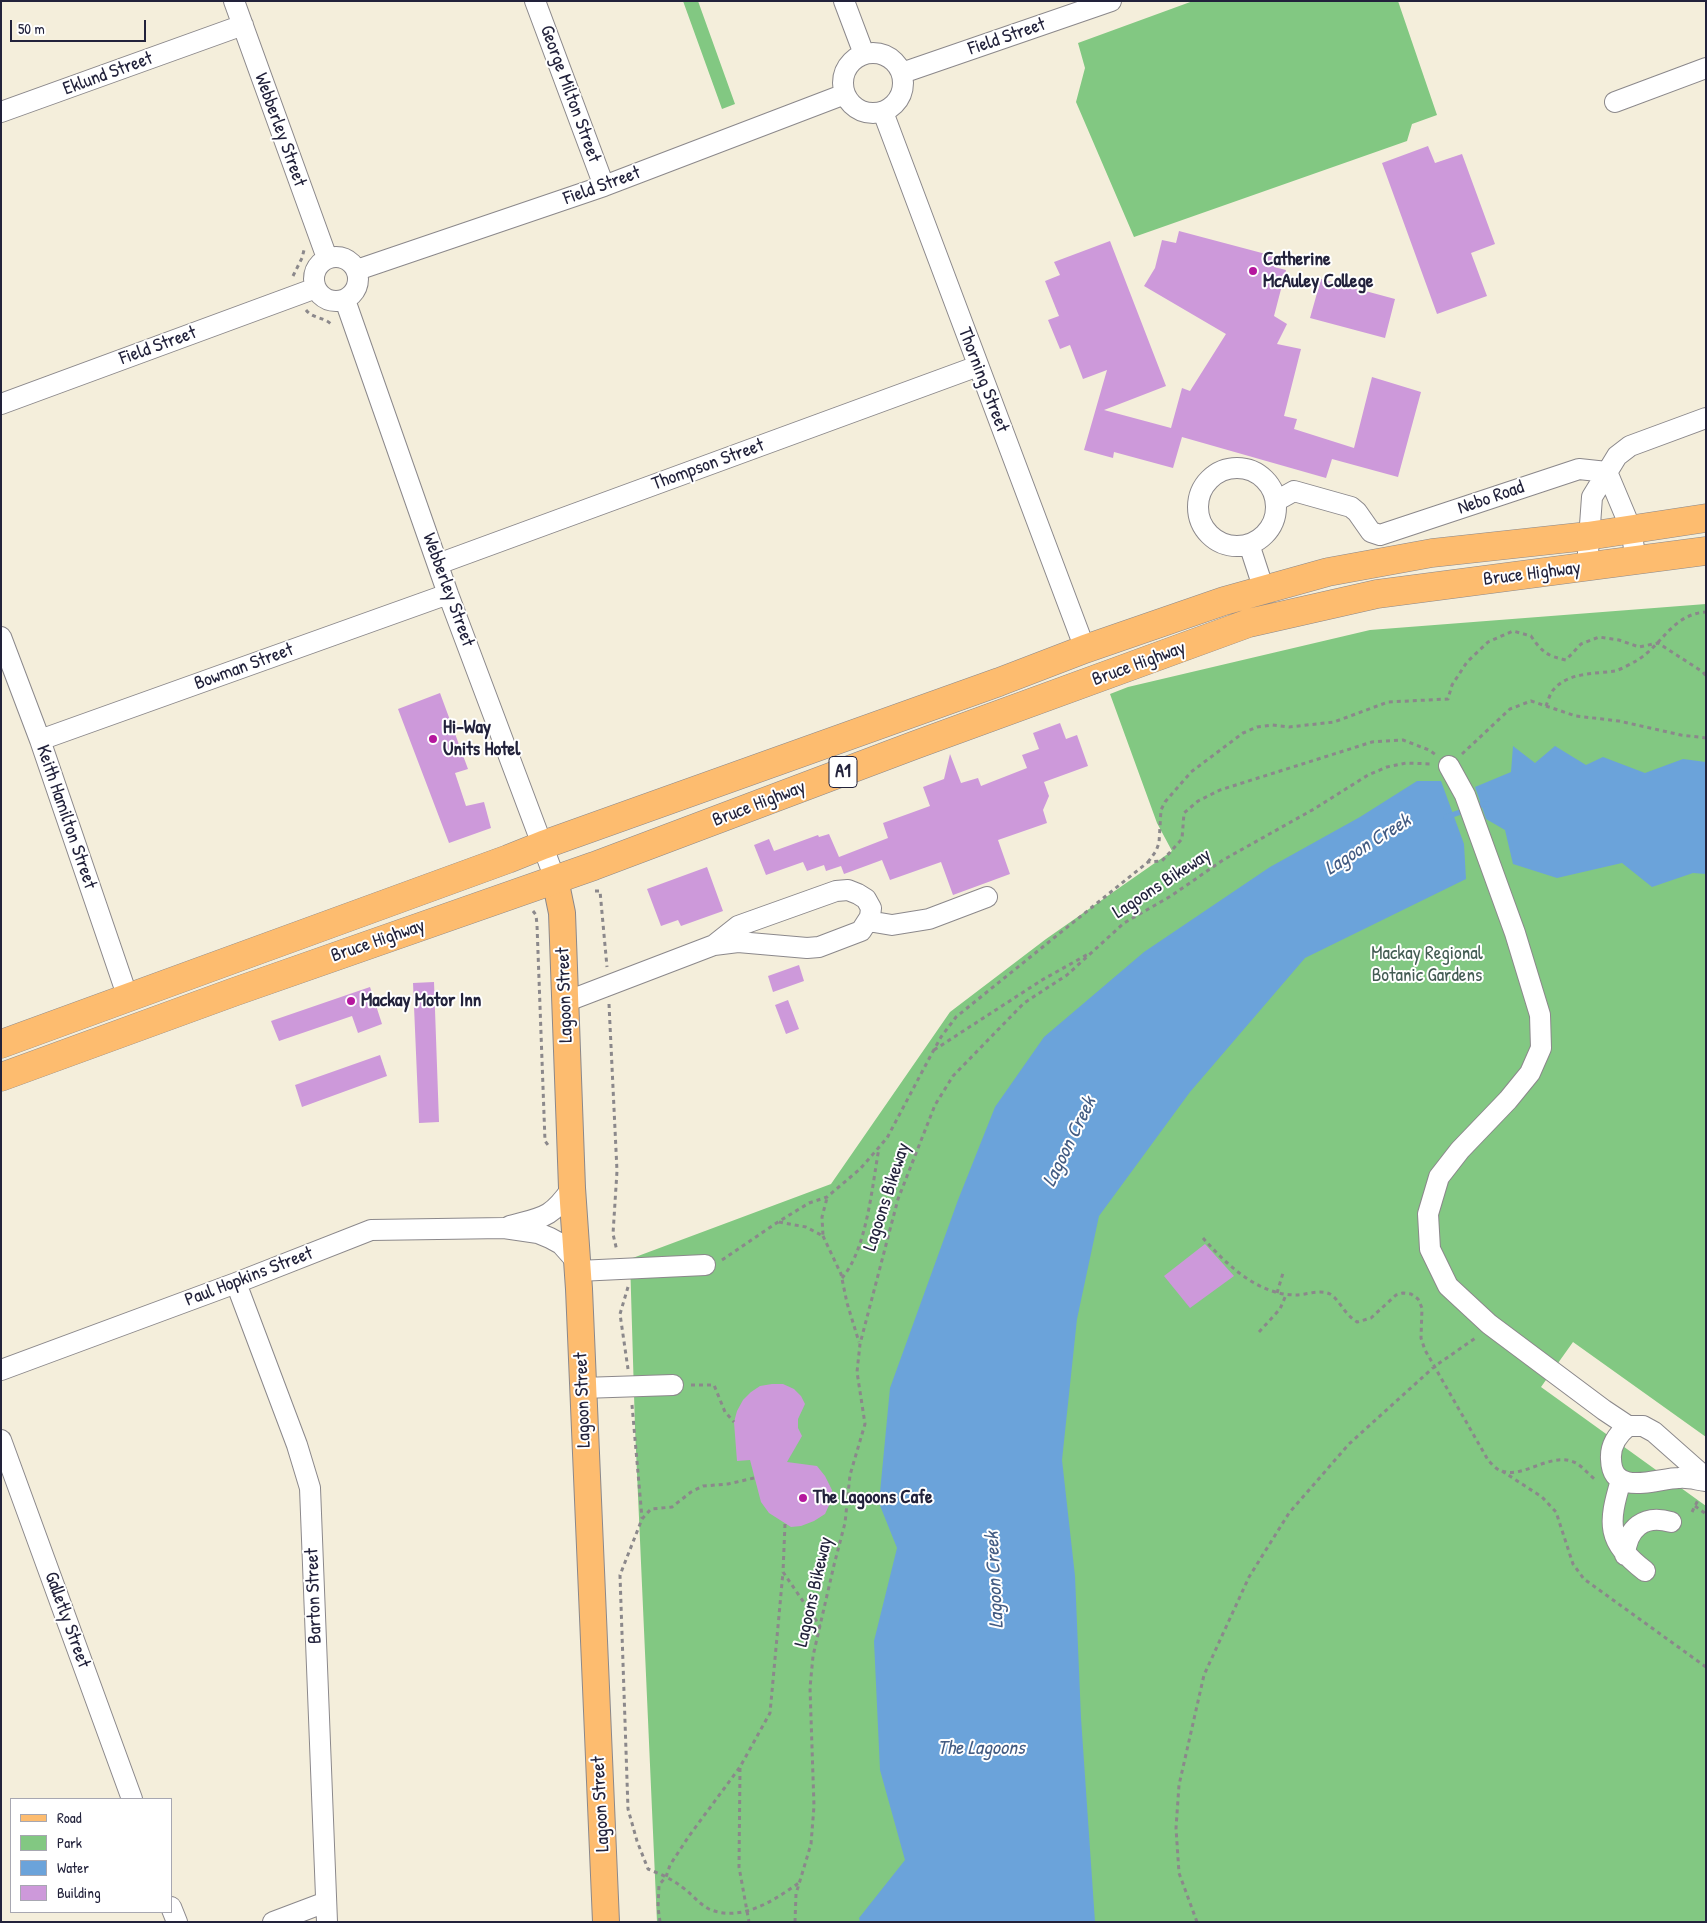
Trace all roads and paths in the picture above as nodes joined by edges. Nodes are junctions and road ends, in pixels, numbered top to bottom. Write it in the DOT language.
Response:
graph roads {
  1 [pos="234,1"];
  2 [pos="535,1"];
  3 [pos="844,1"];
  4 [pos="1111,1"];
  5 [pos="243,25"];
  6 [pos="864,54"];
  7 [pos="1706,68"];
  8 [pos="902,73"];
  9 [pos="845,94"];
  10 [pos="1615,102"];
  11 [pos="1,112"];
  12 [pos="883,112"];
  13 [pos="604,186"];
  14 [pos="327,258"];
  15 [pos="357,270"];
  16 [pos="316,288"];
  17 [pos="345,300"];
  18 [pos="978,366"];
  19 [pos="1,404"];
  20 [pos="1706,418"];
  21 [pos="1607,472"];
  22 [pos="1276,501"];
  23 [pos="1706,518"];
  24 [pos="1631,529"];
  25 [pos="1588,536"];
  26 [pos="1249,544"];
  27 [pos="1706,551"];
  28 [pos="1636,561"];
  29 [pos="438,564"];
  30 [pos="1587,567"];
  31 [pos="1264,590"];
  32 [pos="448,594"];
  33 [pos="1706,612"];
  34 [pos="1,638"];
  35 [pos="1658,643"];
  36 [pos="1085,649"];
  37 [pos="1706,676"];
  38 [pos="1546,706"];
  39 [pos="1706,738"];
  40 [pos="40,740"];
  41 [pos="1449,766"];
  42 [pos="543,845"];
  43 [pos="1148,862"];
  44 [pos="555,879"];
  45 [pos="595,890"];
  46 [pos="987,897"];
  47 [pos="528,908"];
  48 [pos="868,921"];
  49 [pos="714,945"];
  50 [pos="1095,950"];
  51 [pos="608,985"];
  52 [pos="128,998"];
  53 [pos="565,1002"];
  54 [pos="1,1044"];
  55 [pos="933,1051"];
  56 [pos="1,1077"];
  57 [pos="545,1141"];
  58 [pos="879,1147"];
  59 [pos="572,1188"];
  60 [pos="827,1197"];
  61 [pos="778,1222"];
  62 [pos="504,1228"];
  63 [pos="823,1236"];
  64 [pos="1204,1238"];
  65 [pos="705,1265"];
  66 [pos="578,1266"];
  67 [pos="628,1269"];
  68 [pos="1283,1273"];
  69 [pos="842,1278"];
  70 [pos="236,1283"];
  71 [pos="1278,1293"];
  72 [pos="1286,1294"];
  73 [pos="1489,1324"];
  74 [pos="1259,1332"];
  75 [pos="860,1344"];
  76 [pos="1435,1366"];
  77 [pos="1,1370"];
  78 [pos="673,1385"];
  79 [pos="630,1387"];
  80 [pos="582,1388"];
  81 [pos="734,1422"];
  82 [pos="1628,1426"];
  83 [pos="1,1440"];
  84 [pos="1500,1470"];
  85 [pos="754,1478"];
  86 [pos="1706,1480"];
  87 [pos="1619,1488"];
  88 [pos="1693,1497"];
  89 [pos="1695,1506"];
  90 [pos="1692,1512"];
  91 [pos="1706,1514"];
  92 [pos="642,1518"];
  93 [pos="1671,1522"];
  94 [pos="785,1524"];
  95 [pos="1625,1554"];
  96 [pos="1645,1571"];
  97 [pos="783,1572"];
  98 [pos="820,1626"];
  99 [pos="1706,1667"];
  100 [pos="740,1768"];
  101 [pos="132,1798"];
  102 [pos="666,1877"];
  103 [pos="800,1882"];
  104 [pos="326,1902"];
  105 [pos="172,1910"];
  106 [pos="748,1912"];
  107 [pos="176,1922"];
  108 [pos="273,1922"];
  109 [pos="327,1922"];
  110 [pos="606,1922"];
  111 [pos="660,1922"];
  112 [pos="749,1922"];
  113 [pos="794,1922"];
  114 [pos="1196,1922"];
  1 -- 5 [label="street, Webberley Street"];
  2 -- 13 [label="street, George Milton Street"];
  3 -- 6 [label="street"];
  4 -- 8 [label="street, Field Street"];
  5 -- 11 [label="street, Eklund Street"];
  5 -- 14 [label="street, Webberley Street"];
  6 -- 8 [label="street"];
  6 -- 9 [label="street"];
  7 -- 10 [label="street"];
  8 -- 12 [label="street"];
  9 -- 12 [label="street"];
  9 -- 13 [label="street, Field Street"];
  12 -- 18 [label="street, Thorning Street"];
  13 -- 15 [label="street, Field Street"];
  14 -- 15 [label="street"];
  14 -- 16 [label="street"];
  15 -- 17 [label="street"];
  16 -- 17 [label="street"];
  16 -- 19 [label="street, Field Street"];
  17 -- 29 [label="street, Webberley Street"];
  18 -- 29 [label="street, Thompson Street"];
  18 -- 36 [label="street, Thorning Street"];
  20 -- 21 [label="street"];
  21 -- 22 [label="street, Nebo Road"];
  21 -- 24 [label="street"];
  21 -- 25 [label="street"];
  22 -- 26 [label="street"];
  22 -- 26 [label="street"];
  23 -- 24 [label="highway, Bruce Highway / A1"];
  24 -- 25 [label="highway, Bruce Highway / A1"];
  24 -- 28 [label="street"];
  25 -- 30 [label="street"];
  25 -- 31 [label="highway, Bruce Highway / A1"];
  26 -- 31 [label="street"];
  27 -- 28 [label="highway, Bruce Highway / A1"];
  28 -- 30 [label="highway, Bruce Highway / A1"];
  29 -- 32 [label="street, Webberley Street"];
  30 -- 44 [label="highway, Bruce Highway / A1"];
  31 -- 36 [label="highway, Bruce Highway / A1"];
  32 -- 40 [label="street, Bowman Street"];
  32 -- 42 [label="street, Webberley Street"];
  33 -- 35 [label="path"];
  34 -- 40 [label="street, Keith Hamilton Street"];
  35 -- 37 [label="path"];
  35 -- 38 [label="path"];
  35 -- 43 [label="path"];
  36 -- 42 [label="highway, Bruce Highway / A1"];
  38 -- 39 [label="path"];
  38 -- 41 [label="path"];
  40 -- 52 [label="street, Keith Hamilton Street"];
  41 -- 43 [label="path"];
  41 -- 50 [label="path, Lagoons Bikeway"];
  41 -- 73 [label="street"];
  42 -- 44 [label="street, Webberley Street"];
  42 -- 52 [label="highway, Bruce Highway / A1"];
  43 -- 55 [label="path"];
  44 -- 53 [label="main road, Lagoon Street"];
  44 -- 56 [label="highway, Bruce Highway / A1"];
  45 -- 51 [label="path"];
  46 -- 48 [label="street"];
  47 -- 57 [label="path"];
  48 -- 49 [label="street"];
  48 -- 49 [label="street"];
  49 -- 51 [label="street"];
  50 -- 55 [label="path"];
  50 -- 75 [label="path, Lagoons Bikeway"];
  51 -- 53 [label="street"];
  51 -- 67 [label="path"];
  52 -- 54 [label="highway, Bruce Highway / A1"];
  53 -- 59 [label="main road, Lagoon Street"];
  55 -- 58 [label="path"];
  58 -- 60 [label="path"];
  58 -- 69 [label="path"];
  59 -- 62 [label="street, Paul Hopkins Street"];
  59 -- 66 [label="main road, Lagoon Street"];
  60 -- 61 [label="path"];
  60 -- 63 [label="path"];
  61 -- 63 [label="path"];
  61 -- 65 [label="path"];
  62 -- 66 [label="street, Paul Hopkins Street"];
  62 -- 70 [label="street, Paul Hopkins Street"];
  63 -- 69 [label="path"];
  64 -- 71 [label="path"];
  65 -- 67 [label="street"];
  66 -- 67 [label="street"];
  66 -- 80 [label="main road, Lagoon Street"];
  67 -- 79 [label="path"];
  68 -- 71 [label="path"];
  69 -- 75 [label="path"];
  70 -- 77 [label="street, Paul Hopkins Street"];
  70 -- 104 [label="street, Barton Street"];
  71 -- 72 [label="path"];
  72 -- 74 [label="path"];
  72 -- 76 [label="path"];
  73 -- 76 [label="path"];
  73 -- 82 [label="street"];
  75 -- 98 [label="path, Lagoons Bikeway"];
  76 -- 84 [label="path"];
  76 -- 114 [label="path"];
  78 -- 79 [label="street"];
  78 -- 81 [label="path"];
  79 -- 80 [label="street"];
  79 -- 92 [label="path"];
  80 -- 110 [label="main road, Lagoon Street"];
  82 -- 86 [label="street"];
  82 -- 87 [label="street"];
  83 -- 101 [label="street, Galletly Street"];
  84 -- 87 [label="path"];
  84 -- 99 [label="path"];
  85 -- 92 [label="path"];
  86 -- 87 [label="street"];
  87 -- 95 [label="street"];
  88 -- 89 [label="path"];
  89 -- 90 [label="path"];
  89 -- 91 [label="path"];
  92 -- 102 [label="path"];
  93 -- 95 [label="street"];
  94 -- 97 [label="path"];
  95 -- 96 [label="street"];
  97 -- 98 [label="path"];
  97 -- 100 [label="path"];
  98 -- 103 [label="path, Lagoons Bikeway"];
  100 -- 102 [label="path"];
  100 -- 106 [label="path"];
  102 -- 106 [label="path"];
  102 -- 111 [label="path"];
  103 -- 106 [label="path"];
  103 -- 113 [label="path, Lagoons Bikeway"];
  104 -- 108 [label="street"];
  104 -- 109 [label="street, Barton Street"];
  105 -- 107 [label="street"];
  106 -- 112 [label="path"];
}
